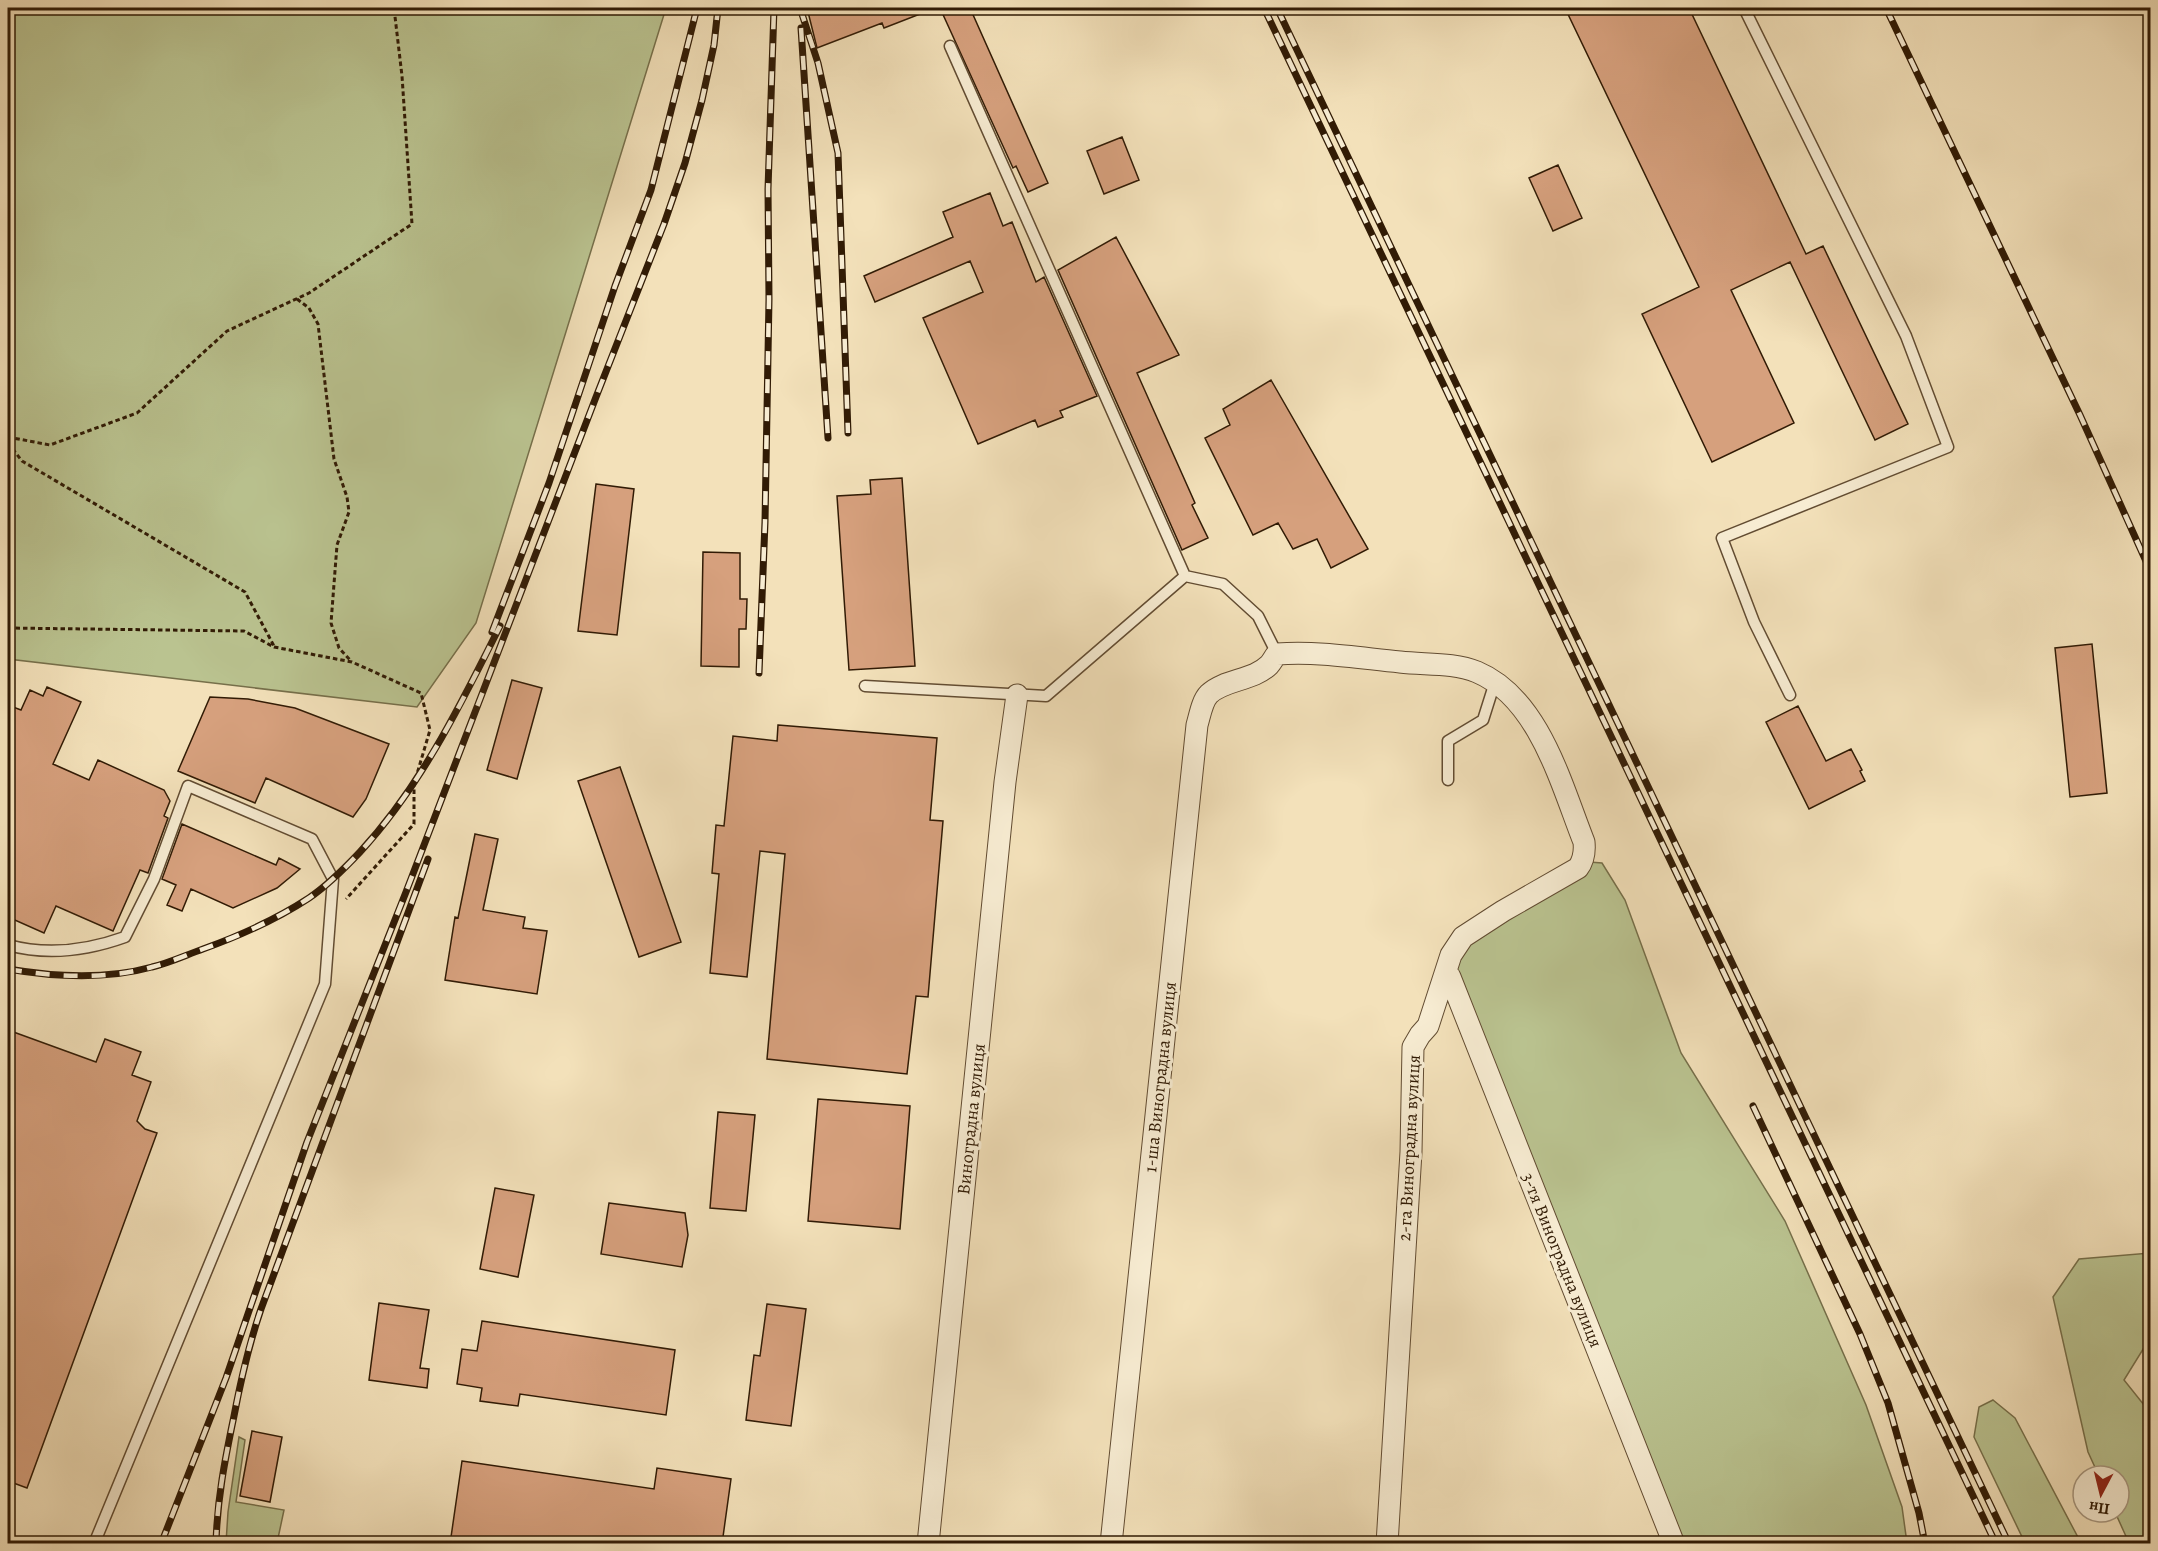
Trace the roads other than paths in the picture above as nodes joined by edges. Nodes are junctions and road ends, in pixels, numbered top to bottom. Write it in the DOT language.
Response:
graph roads {
  1 [pos="1744,8"];
  2 [pos="950,46"];
  3 [pos="1185,576"];
  4 [pos="1277,654"];
  5 [pos="1495,682"];
  6 [pos="865,686"];
  7 [pos="1017,695"];
  8 [pos="1790,695"];
  9 [pos="1448,780"];
  10 [pos="8,945"];
  11 [pos="1450,976"];
  12 [pos="94,1544"];
  13 [pos="928,1544"];
  14 [pos="1111,1544"];
  15 [pos="1387,1544"];
  16 [pos="1674,1544"];
  1 -- 8 [label="lane"];
  2 -- 3 [label="lane"];
  3 -- 4 [label="lane"];
  3 -- 7 [label="lane"];
  4 -- 5 [label="street, 2-га Виноградна вулиця"];
  4 -- 14 [label="street, 1-ша Виноградна вулиця"];
  5 -- 9 [label="lane"];
  5 -- 15 [label="street, 2-га Виноградна вулиця"];
  6 -- 7 [label="lane"];
  7 -- 13 [label="street, Виноградна вулиця"];
  10 -- 12 [label="lane"];
  11 -- 16 [label="street, 3-тя Виноградна вулиця"];
}
